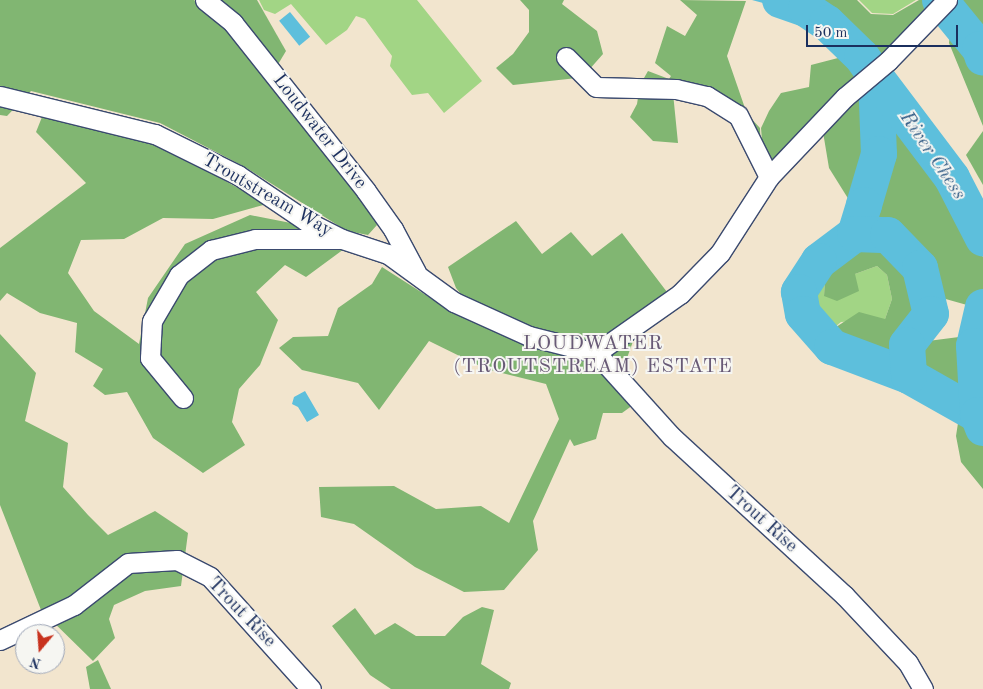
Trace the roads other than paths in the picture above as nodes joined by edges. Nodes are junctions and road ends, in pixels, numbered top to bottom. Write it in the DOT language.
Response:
graph roads {
  1 [pos="205,0"];
  2 [pos="947,0"];
  3 [pos="566,56"];
  4 [pos="0,96"];
  5 [pos="769,177"];
  6 [pos="342,239"];
  7 [pos="419,277"];
  8 [pos="596,352"];
  9 [pos="183,398"];
  10 [pos="0,640"];
  11 [pos="310,689"];
  12 [pos="923,689"];
  1 -- 7 [label="street, Loudwater Drive"];
  2 -- 5 [label="street"];
  3 -- 5 [label="street"];
  4 -- 6 [label="street, Troutstream Way"];
  5 -- 8 [label="street"];
  6 -- 7 [label="street, Troutstream Way"];
  6 -- 9 [label="street"];
  7 -- 8 [label="street, Troutstream Way"];
  8 -- 12 [label="street, Trout Rise"];
  10 -- 11 [label="street, Trout Rise"];
}
